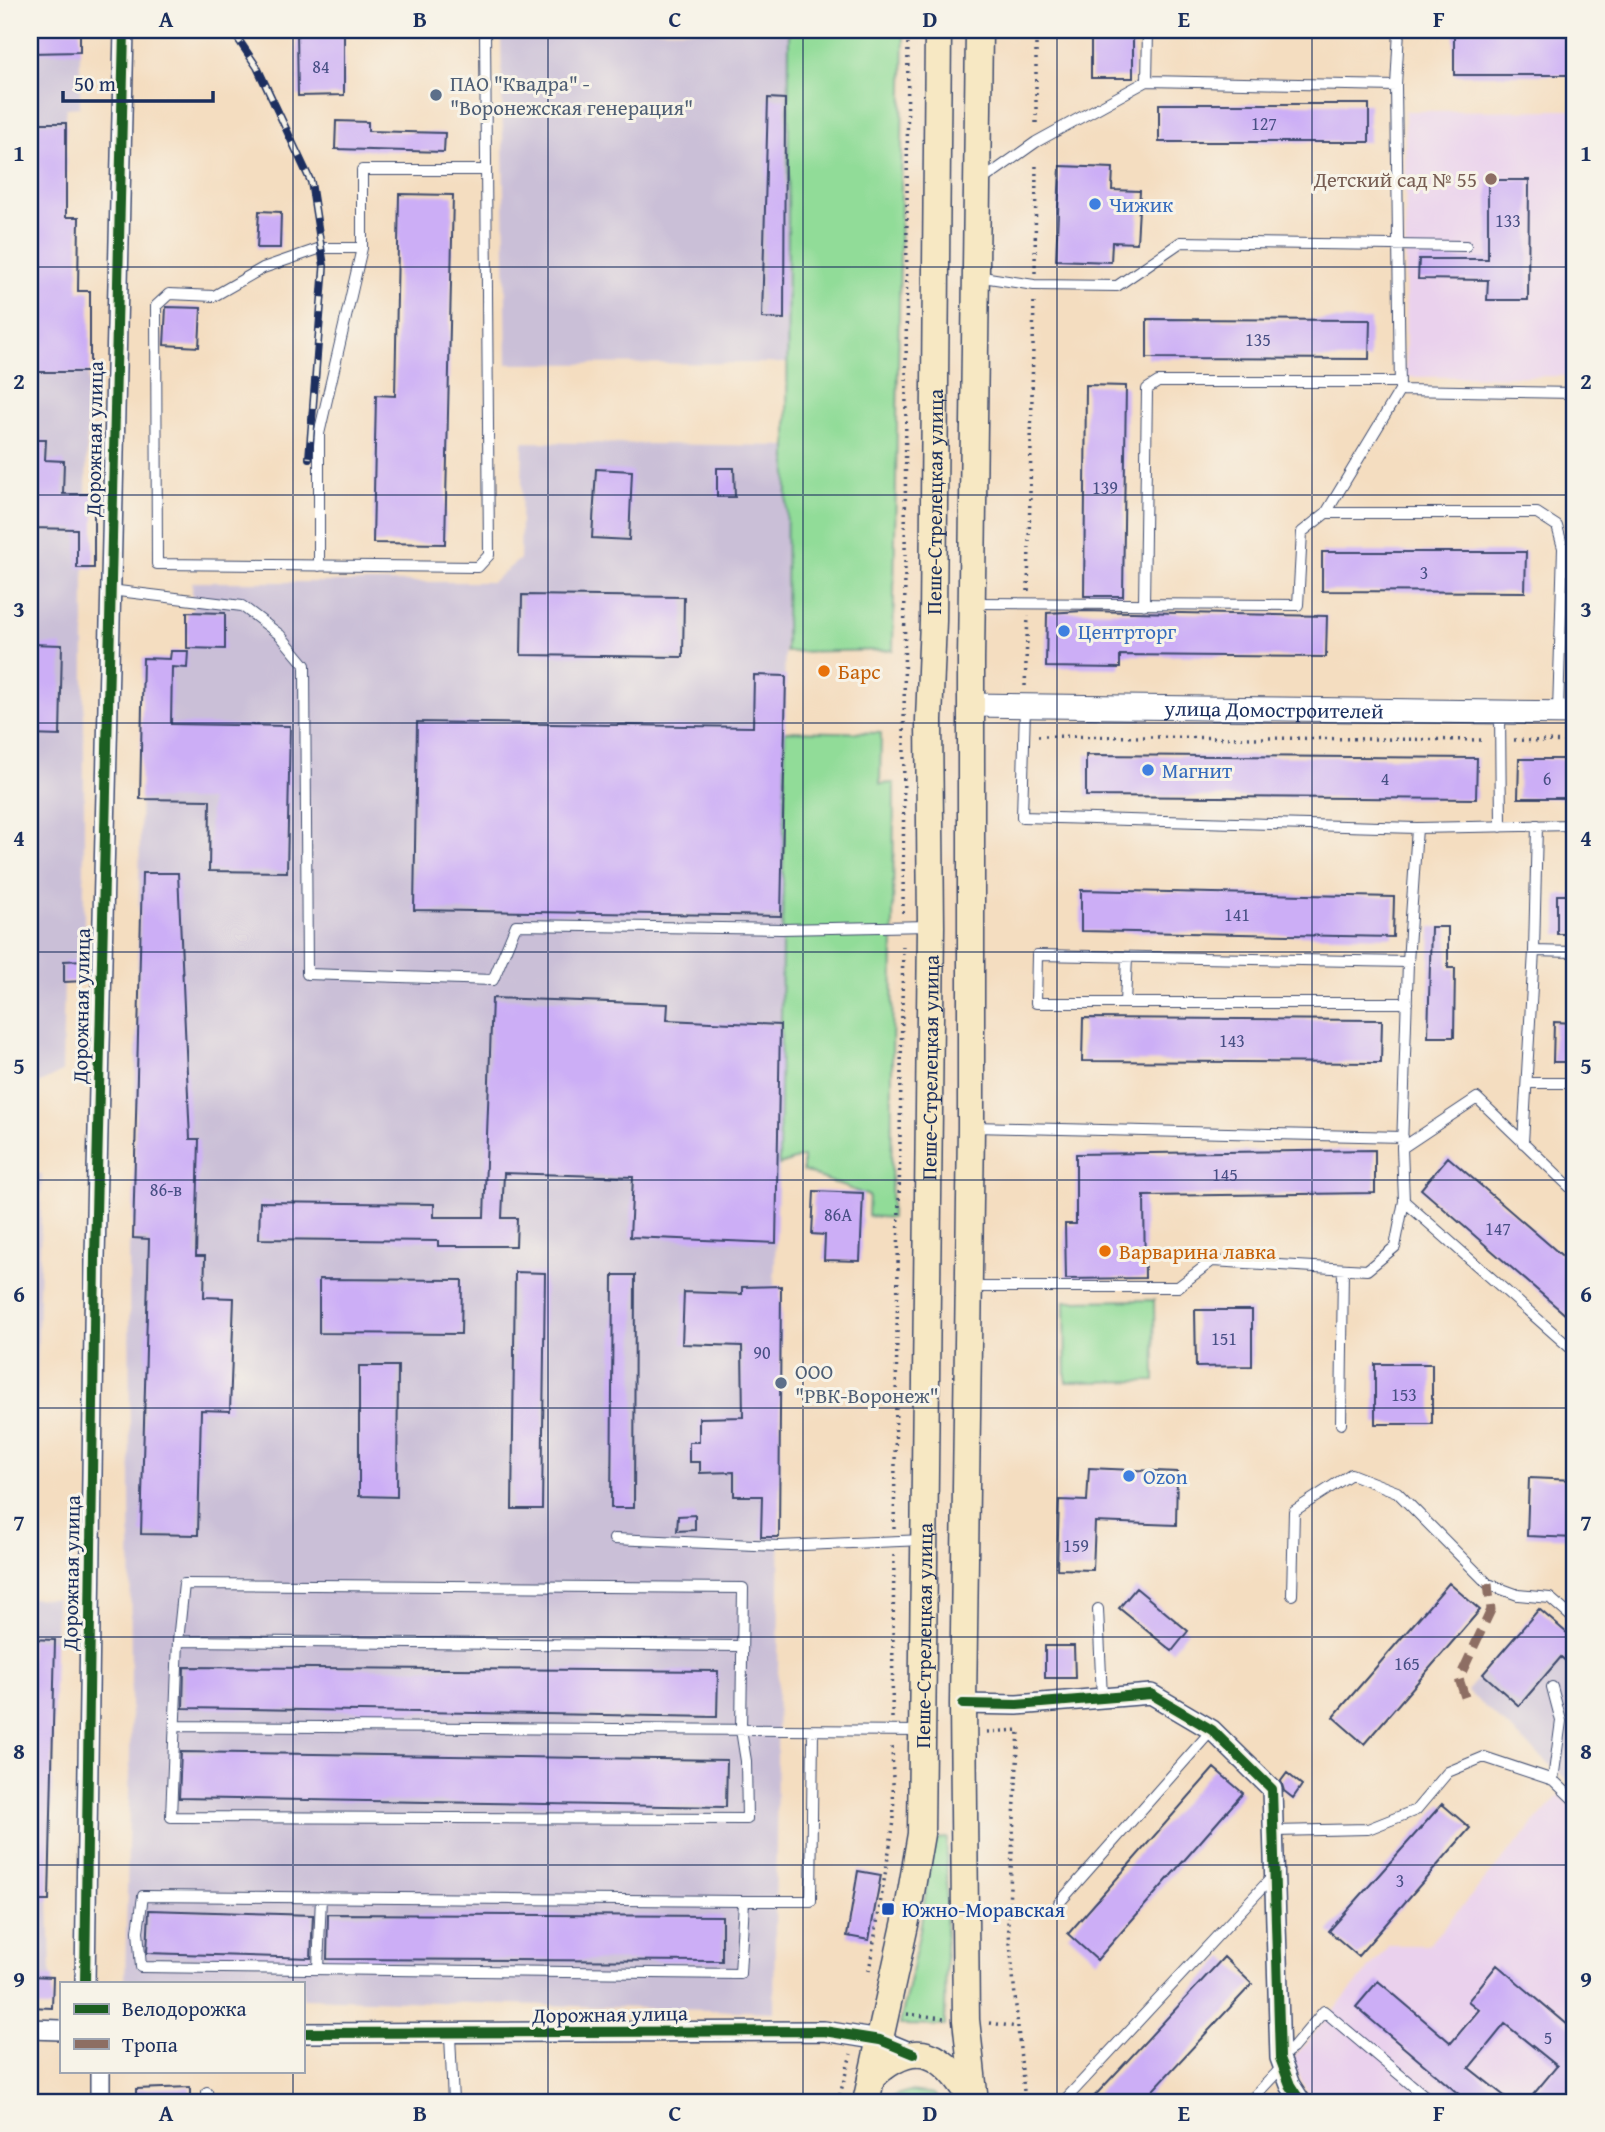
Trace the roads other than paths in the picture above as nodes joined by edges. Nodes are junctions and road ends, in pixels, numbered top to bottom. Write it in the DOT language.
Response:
graph roads {
  1 [pos="124,30"];
  2 [pos="485,30"];
  3 [pos="938,30"];
  4 [pos="979,30"];
  5 [pos="1148,30"];
  6 [pos="1399,30"];
  7 [pos="1147,81"];
  8 [pos="1396,86"];
  9 [pos="486,170"];
  10 [pos="977,183"];
  11 [pos="1466,246"];
  12 [pos="1397,247"];
  13 [pos="362,248"];
  14 [pos="976,276"];
  15 [pos="1399,386"];
  16 [pos="1575,393"];
  17 [pos="1326,513"];
  18 [pos="1563,548"];
  19 [pos="1575,548"];
  20 [pos="319,566"];
  21 [pos="110,590"];
  22 [pos="972,603"];
  23 [pos="1144,605"];
  24 [pos="973,705"];
  25 [pos="1025,706"];
  26 [pos="1500,713"];
  27 [pos="1567,713"];
  28 [pos="1537,825"];
  29 [pos="1575,825"];
  30 [pos="1501,827"];
  31 [pos="1417,828"];
  32 [pos="931,926"];
  33 [pos="1534,951"];
  34 [pos="1575,951"];
  35 [pos="1127,957"];
  36 [pos="1408,962"];
  37 [pos="1125,1003"];
  38 [pos="1407,1003"];
  39 [pos="1527,1083"];
  40 [pos="1575,1083"];
  41 [pos="971,1127"];
  42 [pos="1402,1142"];
  43 [pos="1523,1143"];
  44 [pos="1575,1192"];
  45 [pos="1404,1201"];
  46 [pos="1343,1269"];
  47 [pos="969,1287"];
  48 [pos="1575,1352"];
  49 [pos="1342,1424"];
  50 [pos="614,1539"];
  51 [pos="925,1540"];
  52 [pos="1292,1595"];
  53 [pos="1098,1609"];
  54 [pos="1575,1620"];
  55 [pos="178,1640"];
  56 [pos="742,1646"];
  57 [pos="1552,1686"];
  58 [pos="1102,1698"];
  59 [pos="963,1704"];
  60 [pos="176,1726"];
  61 [pos="741,1730"];
  62 [pos="1212,1730"];
  63 [pos="813,1731"];
  64 [pos="923,1731"];
  65 [pos="1553,1780"];
  66 [pos="1575,1801"];
  67 [pos="1274,1831"];
  68 [pos="1276,1872"];
  69 [pos="321,1898"];
  70 [pos="744,1901"];
  71 [pos="1059,1903"];
  72 [pos="318,1969"];
  73 [pos="85,1982"];
  74 [pos="30,2029"];
  75 [pos="60,2030"];
  76 [pos="304,2034"];
  77 [pos="450,2035"];
  78 [pos="868,2038"];
  79 [pos="914,2054"];
  80 [pos="1281,2062"];
  81 [pos="100,2072"];
  82 [pos="869,2090"];
  83 [pos="100,2102"];
  84 [pos="453,2102"];
  85 [pos="974,2102"];
  86 [pos="1063,2102"];
  87 [pos="1249,2102"];
  88 [pos="1301,2102"];
  89 [pos="1432,2102"];
  1 -- 21 [label="street, Дорожная улица"];
  2 -- 9 [label="lane"];
  3 -- 32 [label="main road, Пеше-Стрелецкая улица"];
  4 -- 10 [label="main road, Пеше-Стрелецкая улица"];
  5 -- 7 [label="lane"];
  6 -- 8 [label="lane"];
  7 -- 8 [label="lane"];
  7 -- 10 [label="lane"];
  8 -- 12 [label="lane"];
  9 -- 13 [label="lane"];
  9 -- 20 [label="lane"];
  10 -- 14 [label="main road, Пеше-Стрелецкая улица"];
  11 -- 12 [label="lane"];
  12 -- 14 [label="lane"];
  12 -- 15 [label="lane"];
  13 -- 20 [label="lane"];
  13 -- 20 [label="lane"];
  14 -- 22 [label="main road, Пеше-Стрелецкая улица"];
  15 -- 16 [label="lane"];
  15 -- 17 [label="lane"];
  15 -- 23 [label="lane"];
  17 -- 18 [label="lane"];
  17 -- 23 [label="lane"];
  18 -- 19 [label="lane"];
  18 -- 27 [label="lane"];
  21 -- 32 [label="lane"];
  21 -- 73 [label="street, Дорожная улица"];
  22 -- 23 [label="lane"];
  22 -- 24 [label="main road, Пеше-Стрелецкая улица"];
  24 -- 25 [label="street, улица Домостроителей"];
  24 -- 41 [label="main road, Пеше-Стрелецкая улица"];
  25 -- 26 [label="street, улица Домостроителей"];
  25 -- 31 [label="lane"];
  26 -- 27 [label="street, улица Домостроителей"];
  26 -- 30 [label="lane"];
  28 -- 29 [label="lane"];
  28 -- 30 [label="lane"];
  28 -- 33 [label="lane"];
  30 -- 31 [label="lane"];
  31 -- 36 [label="lane"];
  32 -- 51 [label="main road, Пеше-Стрелецкая улица"];
  33 -- 34 [label="lane"];
  33 -- 39 [label="lane"];
  35 -- 36 [label="lane"];
  35 -- 37 [label="lane"];
  35 -- 37 [label="lane"];
  36 -- 38 [label="lane"];
  37 -- 38 [label="lane"];
  38 -- 42 [label="lane"];
  39 -- 40 [label="lane"];
  39 -- 43 [label="lane"];
  41 -- 42 [label="lane"];
  41 -- 47 [label="main road, Пеше-Стрелецкая улица"];
  42 -- 43 [label="lane"];
  42 -- 45 [label="lane"];
  43 -- 44 [label="lane"];
  45 -- 46 [label="lane"];
  45 -- 48 [label="lane"];
  46 -- 47 [label="lane"];
  46 -- 49 [label="lane"];
  47 -- 59 [label="main road, Пеше-Стрелецкая улица"];
  50 -- 51 [label="lane"];
  51 -- 64 [label="main road, Пеше-Стрелецкая улица"];
  52 -- 54 [label="lane"];
  53 -- 58 [label="lane"];
  55 -- 56 [label="lane"];
  55 -- 56 [label="lane"];
  55 -- 60 [label="lane"];
  56 -- 61 [label="lane"];
  57 -- 65 [label="lane"];
  58 -- 59 [label="street"];
  58 -- 62 [label="street"];
  59 -- 85 [label="main road, Пеше-Стрелецкая улица"];
  60 -- 61 [label="lane"];
  60 -- 61 [label="lane"];
  61 -- 63 [label="lane"];
  62 -- 67 [label="street"];
  62 -- 71 [label="lane"];
  63 -- 64 [label="lane"];
  63 -- 70 [label="lane"];
  64 -- 78 [label="main road, Пеше-Стрелецкая улица"];
  65 -- 66 [label="lane"];
  65 -- 67 [label="lane"];
  67 -- 68 [label="street"];
  68 -- 80 [label="street"];
  68 -- 86 [label="lane"];
  69 -- 70 [label="lane"];
  69 -- 72 [label="lane"];
  69 -- 72 [label="lane"];
  70 -- 72 [label="lane"];
  74 -- 75 [label="street"];
  76 -- 77 [label="street, Дорожная улица"];
  77 -- 78 [label="street, Дорожная улица"];
  77 -- 84 [label="lane"];
  78 -- 79 [label="street, Дорожная улица"];
  78 -- 82 [label="main road, Пеше-Стрелецкая улица"];
  79 -- 82 [label="main road"];
  79 -- 85 [label="main road"];
  80 -- 87 [label="lane"];
  80 -- 88 [label="street"];
  80 -- 89 [label="lane"];
  81 -- 83 [label="street"];
}
